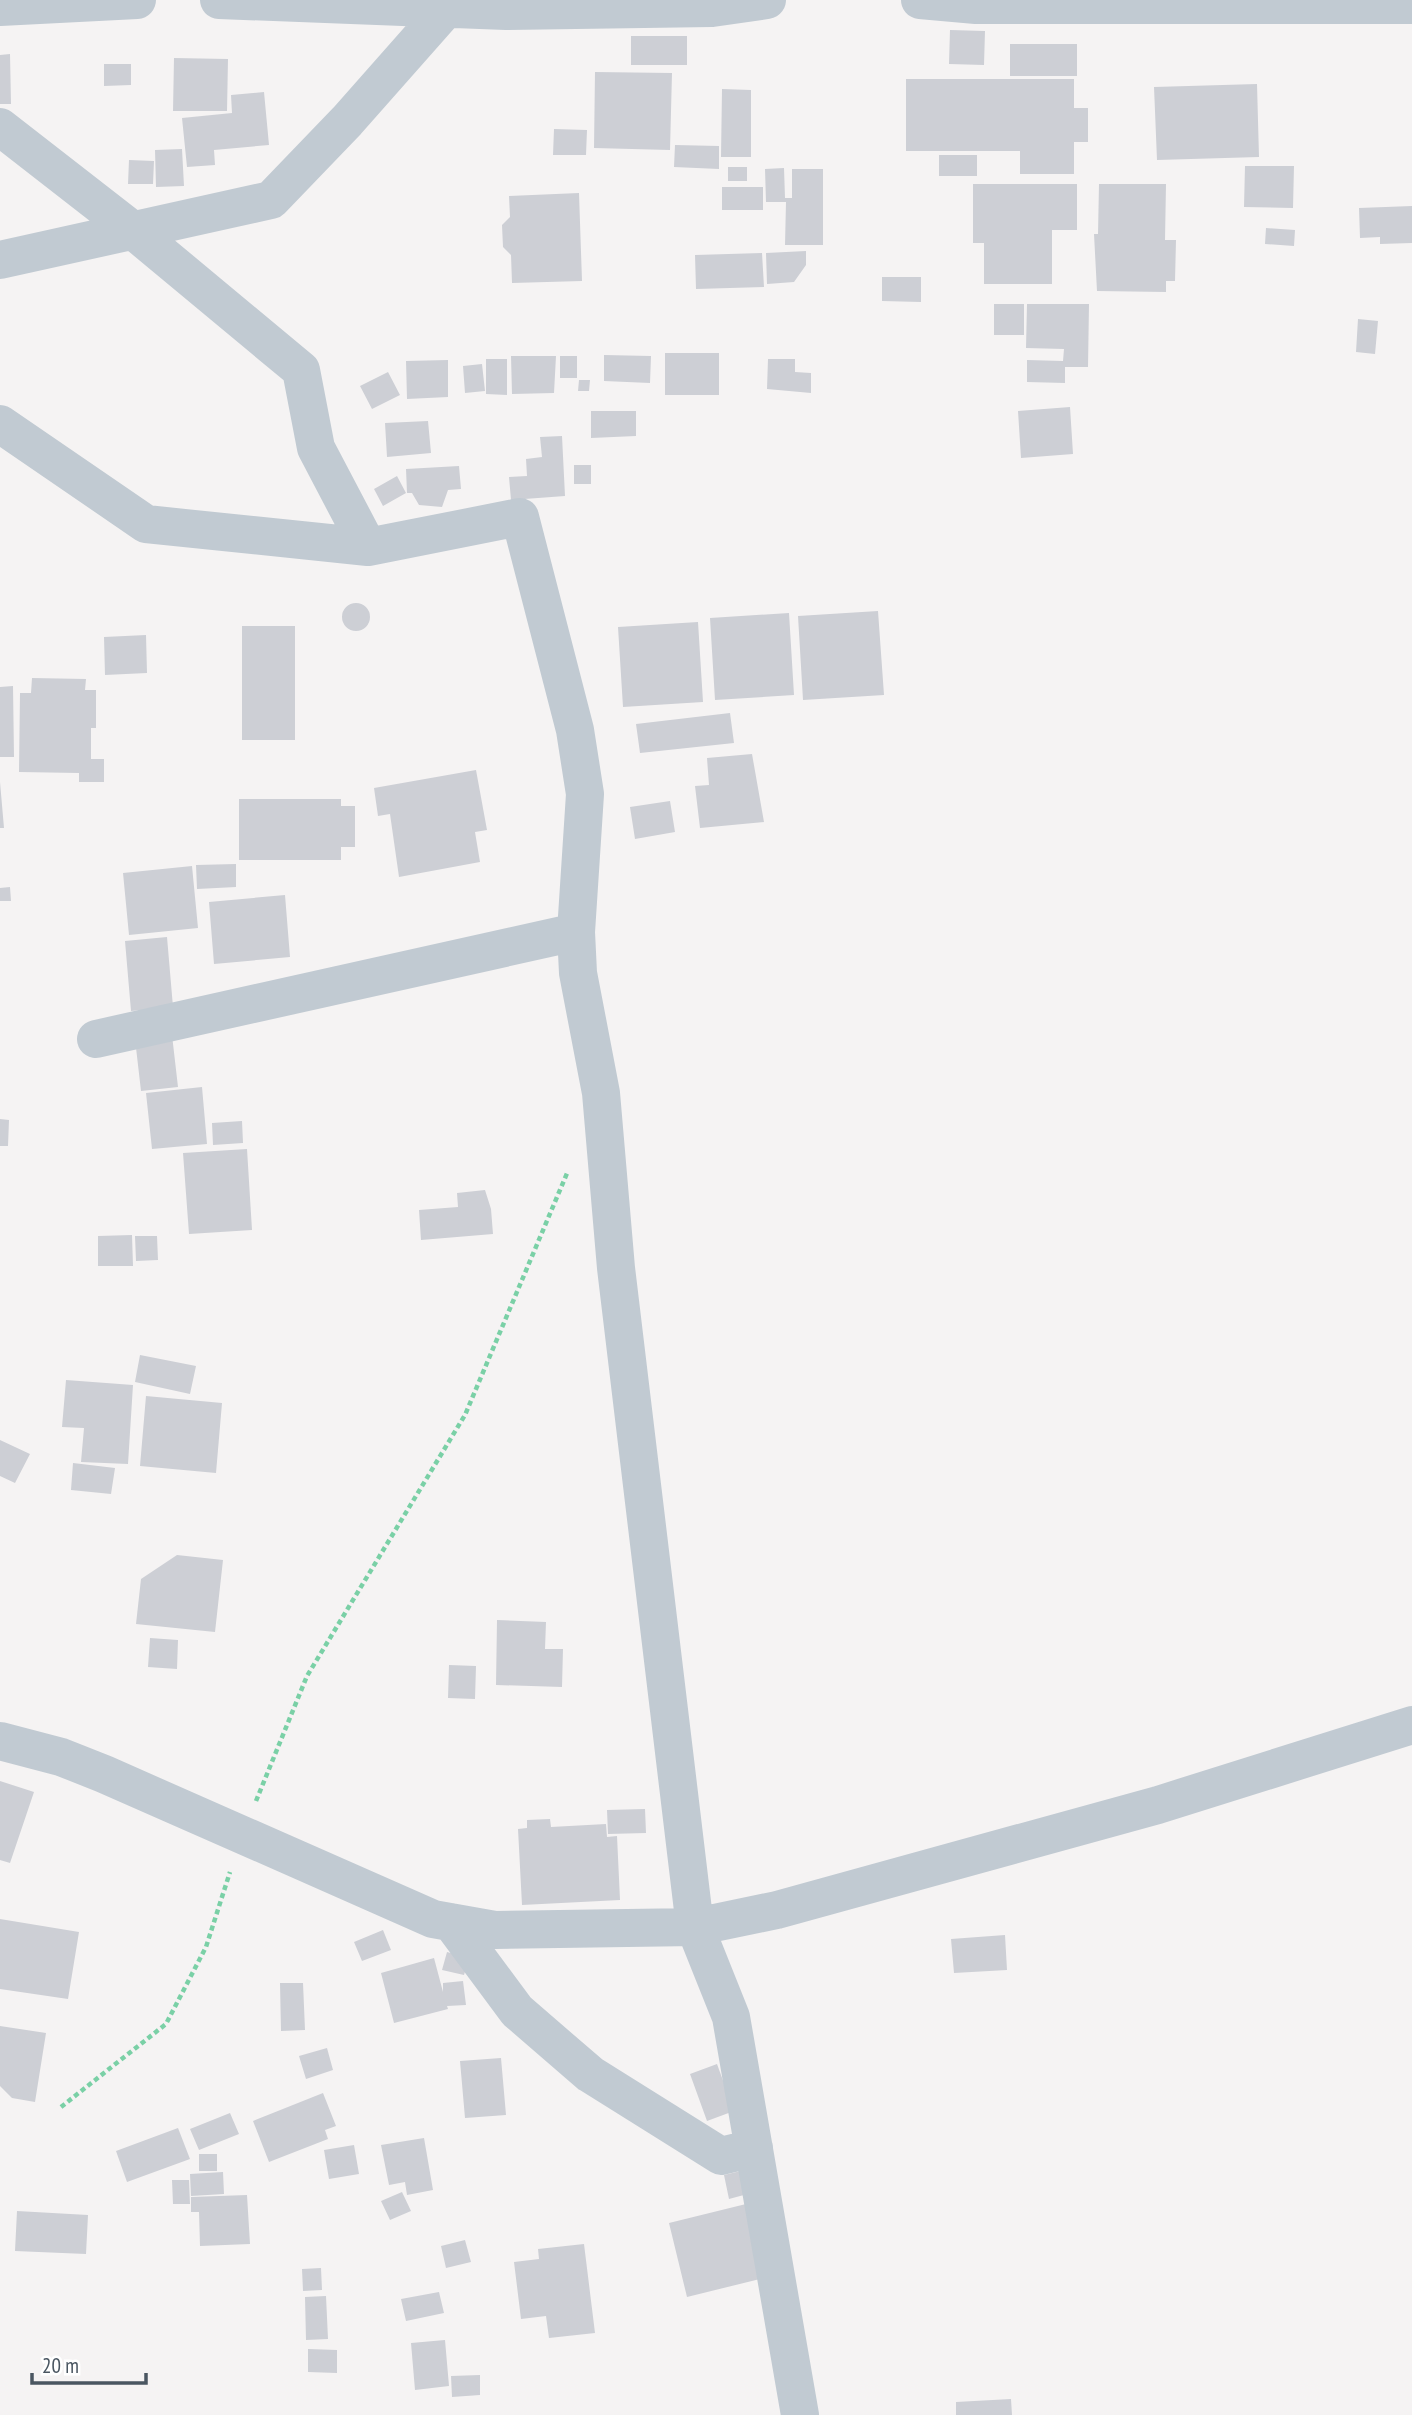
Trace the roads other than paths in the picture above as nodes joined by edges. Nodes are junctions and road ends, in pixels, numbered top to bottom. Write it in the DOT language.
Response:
graph roads {
  1 [pos="137,0"];
  2 [pos="219,0"];
  3 [pos="767,0"];
  4 [pos="920,0"];
  5 [pos="974,3"];
  6 [pos="1312,3"];
  7 [pos="718,4"];
  8 [pos="1412,5"];
  9 [pos="0,7"];
  10 [pos="446,9"];
  11 [pos="0,127"];
  12 [pos="135,232"];
  13 [pos="0,260"];
  14 [pos="0,424"];
  15 [pos="368,547"];
  16 [pos="576,932"];
  17 [pos="96,1039"];
  18 [pos="1412,1725"];
  19 [pos="0,1741"];
  20 [pos="451,1922"];
  21 [pos="695,1927"];
  22 [pos="754,2148"];
  23 [pos="800,2415"];
  1 -- 9 [label="street"];
  2 -- 10 [label="street"];
  3 -- 7 [label="street"];
  4 -- 5 [label="street"];
  5 -- 6 [label="street"];
  6 -- 8 [label="street"];
  7 -- 10 [label="street"];
  10 -- 12 [label="street"];
  11 -- 12 [label="street"];
  12 -- 13 [label="street"];
  12 -- 15 [label="street"];
  14 -- 15 [label="street"];
  15 -- 16 [label="street"];
  16 -- 17 [label="street"];
  16 -- 21 [label="street"];
  18 -- 21 [label="street"];
  19 -- 20 [label="street"];
  20 -- 21 [label="street"];
  20 -- 22 [label="street"];
  21 -- 22 [label="street"];
  22 -- 23 [label="street"];
}
